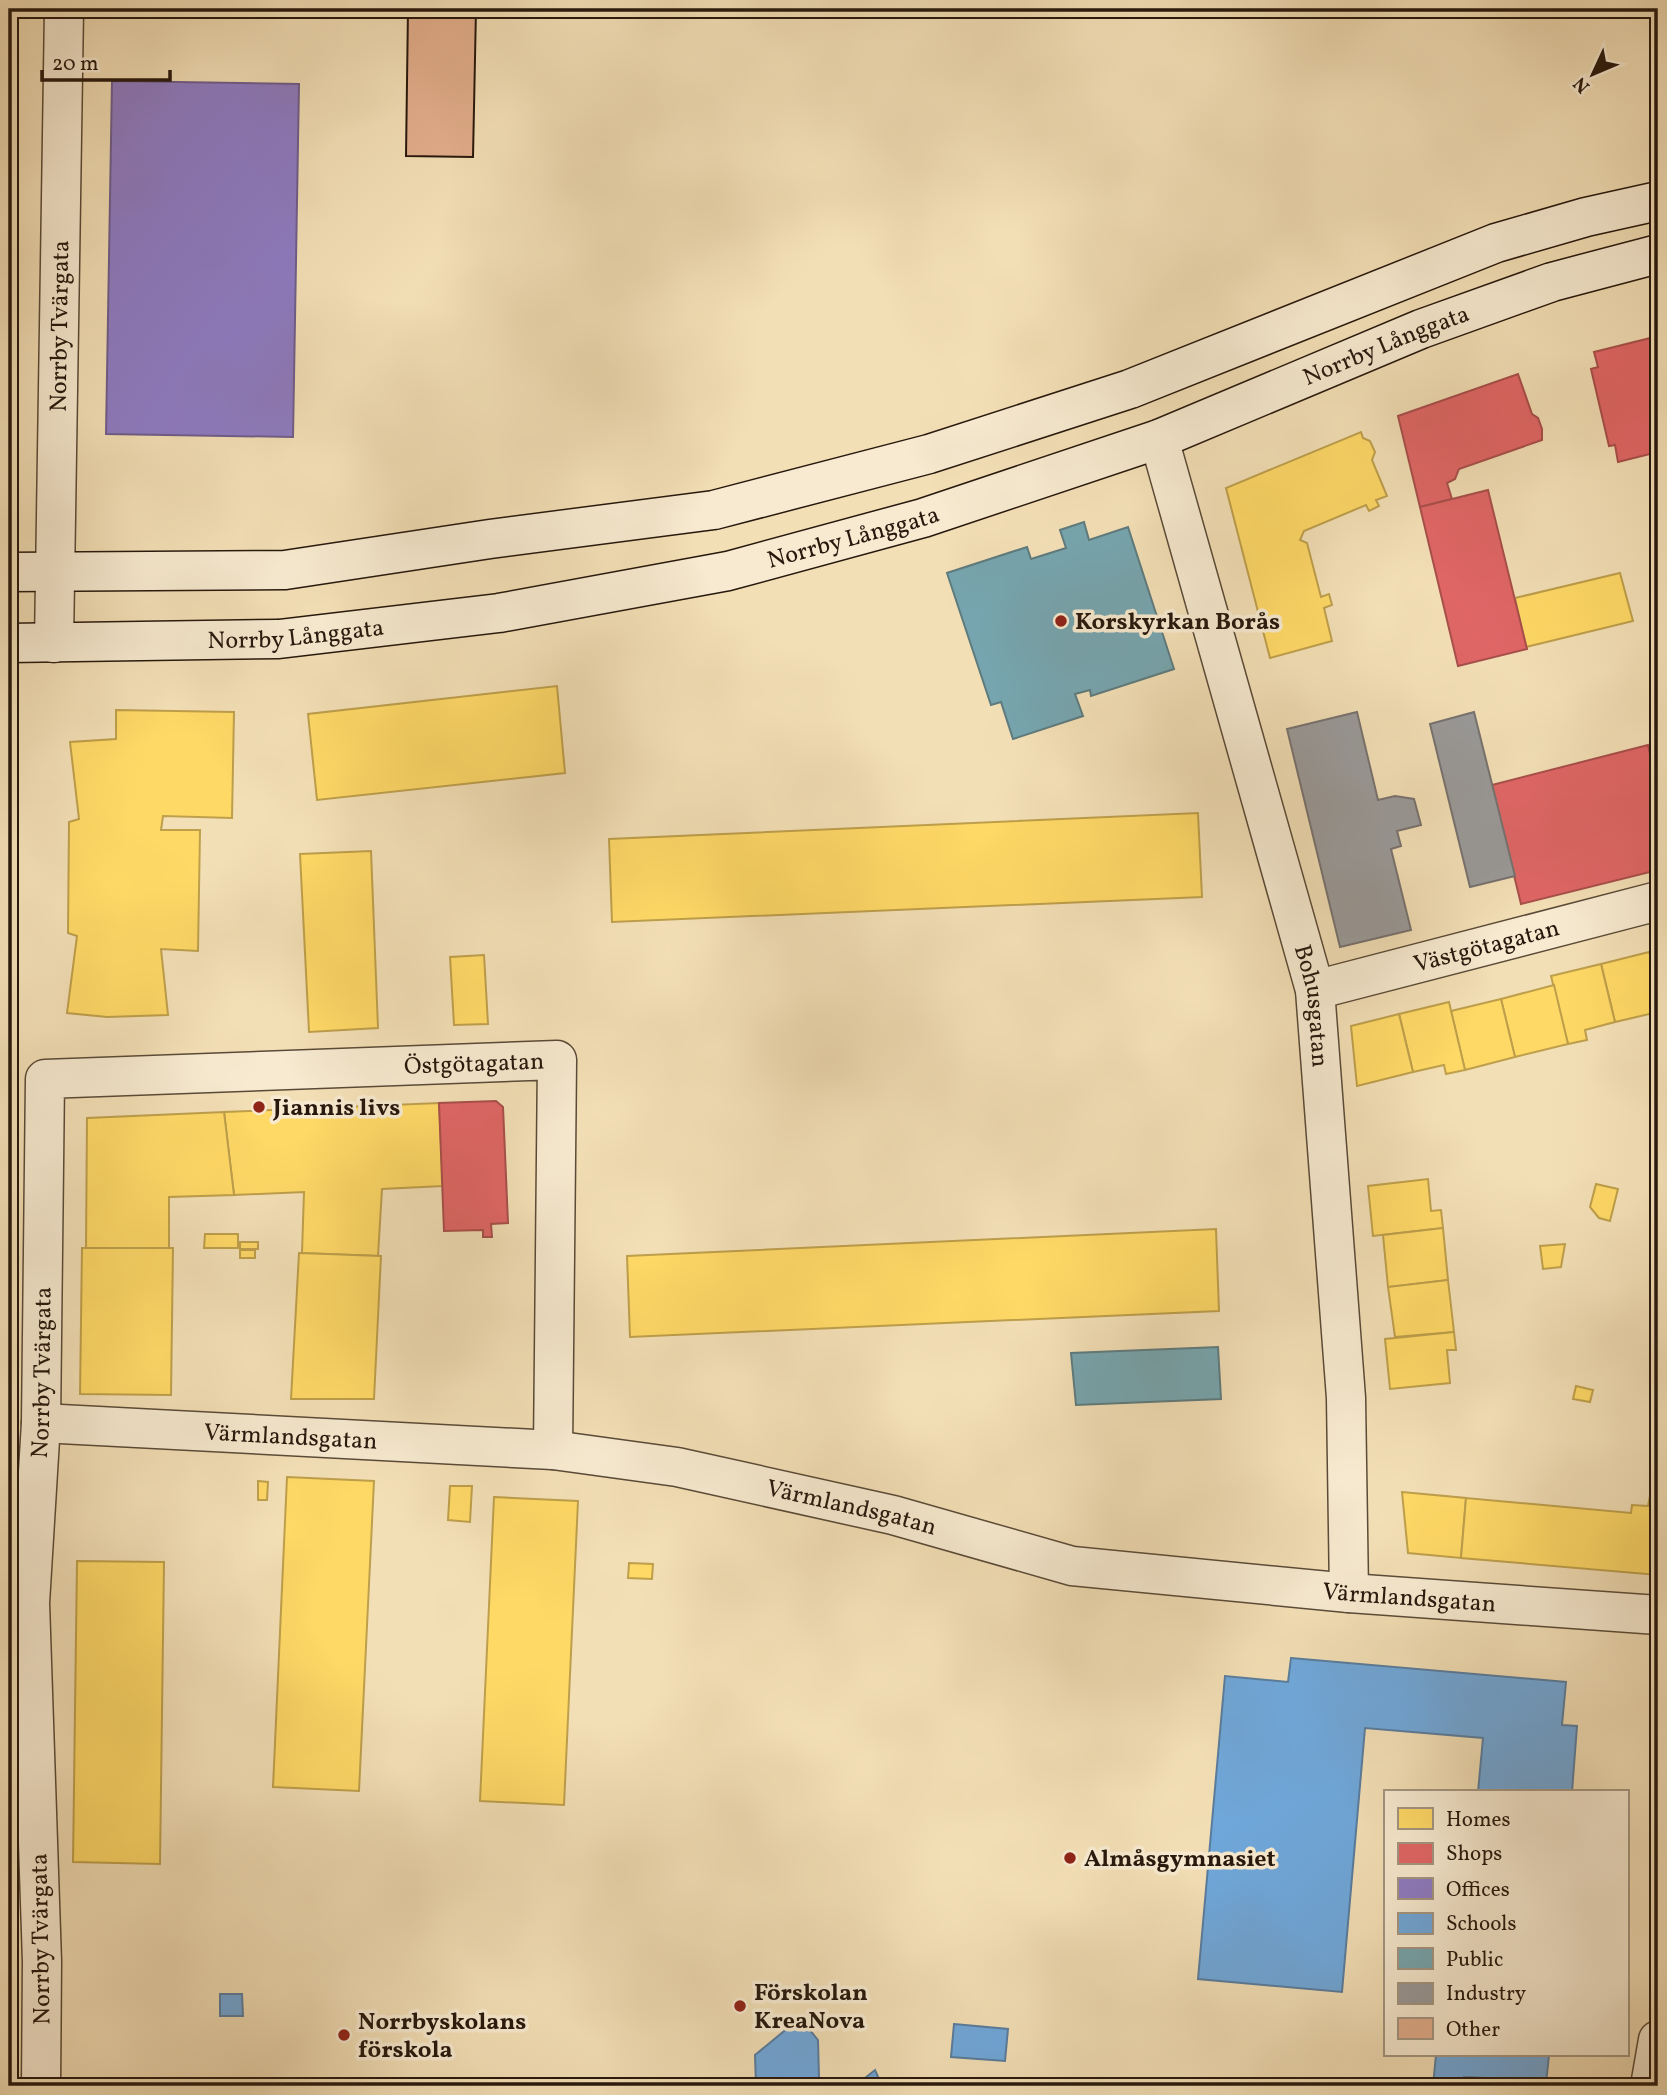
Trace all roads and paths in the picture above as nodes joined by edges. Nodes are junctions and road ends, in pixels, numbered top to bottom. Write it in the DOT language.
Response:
graph roads {
  1 [pos="64,9"];
  2 [pos="1658,201"];
  3 [pos="1658,254"];
  4 [pos="1159,439"];
  5 [pos="9,572"];
  6 [pos="55,573"];
  7 [pos="9,643"];
  8 [pos="54,643"];
  9 [pos="1658,901"];
  10 [pos="1315,990"];
  11 [pos="45,1079"];
  12 [pos="41,1423"];
  13 [pos="553,1450"];
  14 [pos="1349,1593"];
  15 [pos="1658,1615"];
  16 [pos="1658,2040"];
  17 [pos="41,2086"];
  18 [pos="1650,2086"];
  1 -- 6 [label="street, Norrby Tvärgata"];
  2 -- 6 [label="street"];
  3 -- 4 [label="street, Norrby Långgata"];
  4 -- 8 [label="street, Norrby Långgata"];
  4 -- 10 [label="street, Bohusgatan"];
  5 -- 6 [label="street"];
  6 -- 8 [label="street, Norrby Tvärgata"];
  7 -- 8 [label="street, Norrby Långgata"];
  9 -- 10 [label="street, Västgötagatan"];
  10 -- 14 [label="street, Bohusgatan"];
  11 -- 12 [label="street, Norrby Tvärgata"];
  11 -- 13 [label="street, Östgötagatan"];
  12 -- 13 [label="street, Värmlandsgatan"];
  12 -- 17 [label="street, Norrby Tvärgata"];
  13 -- 14 [label="street, Värmlandsgatan"];
  14 -- 15 [label="street, Värmlandsgatan"];
  16 -- 18 [label="street"];
}
